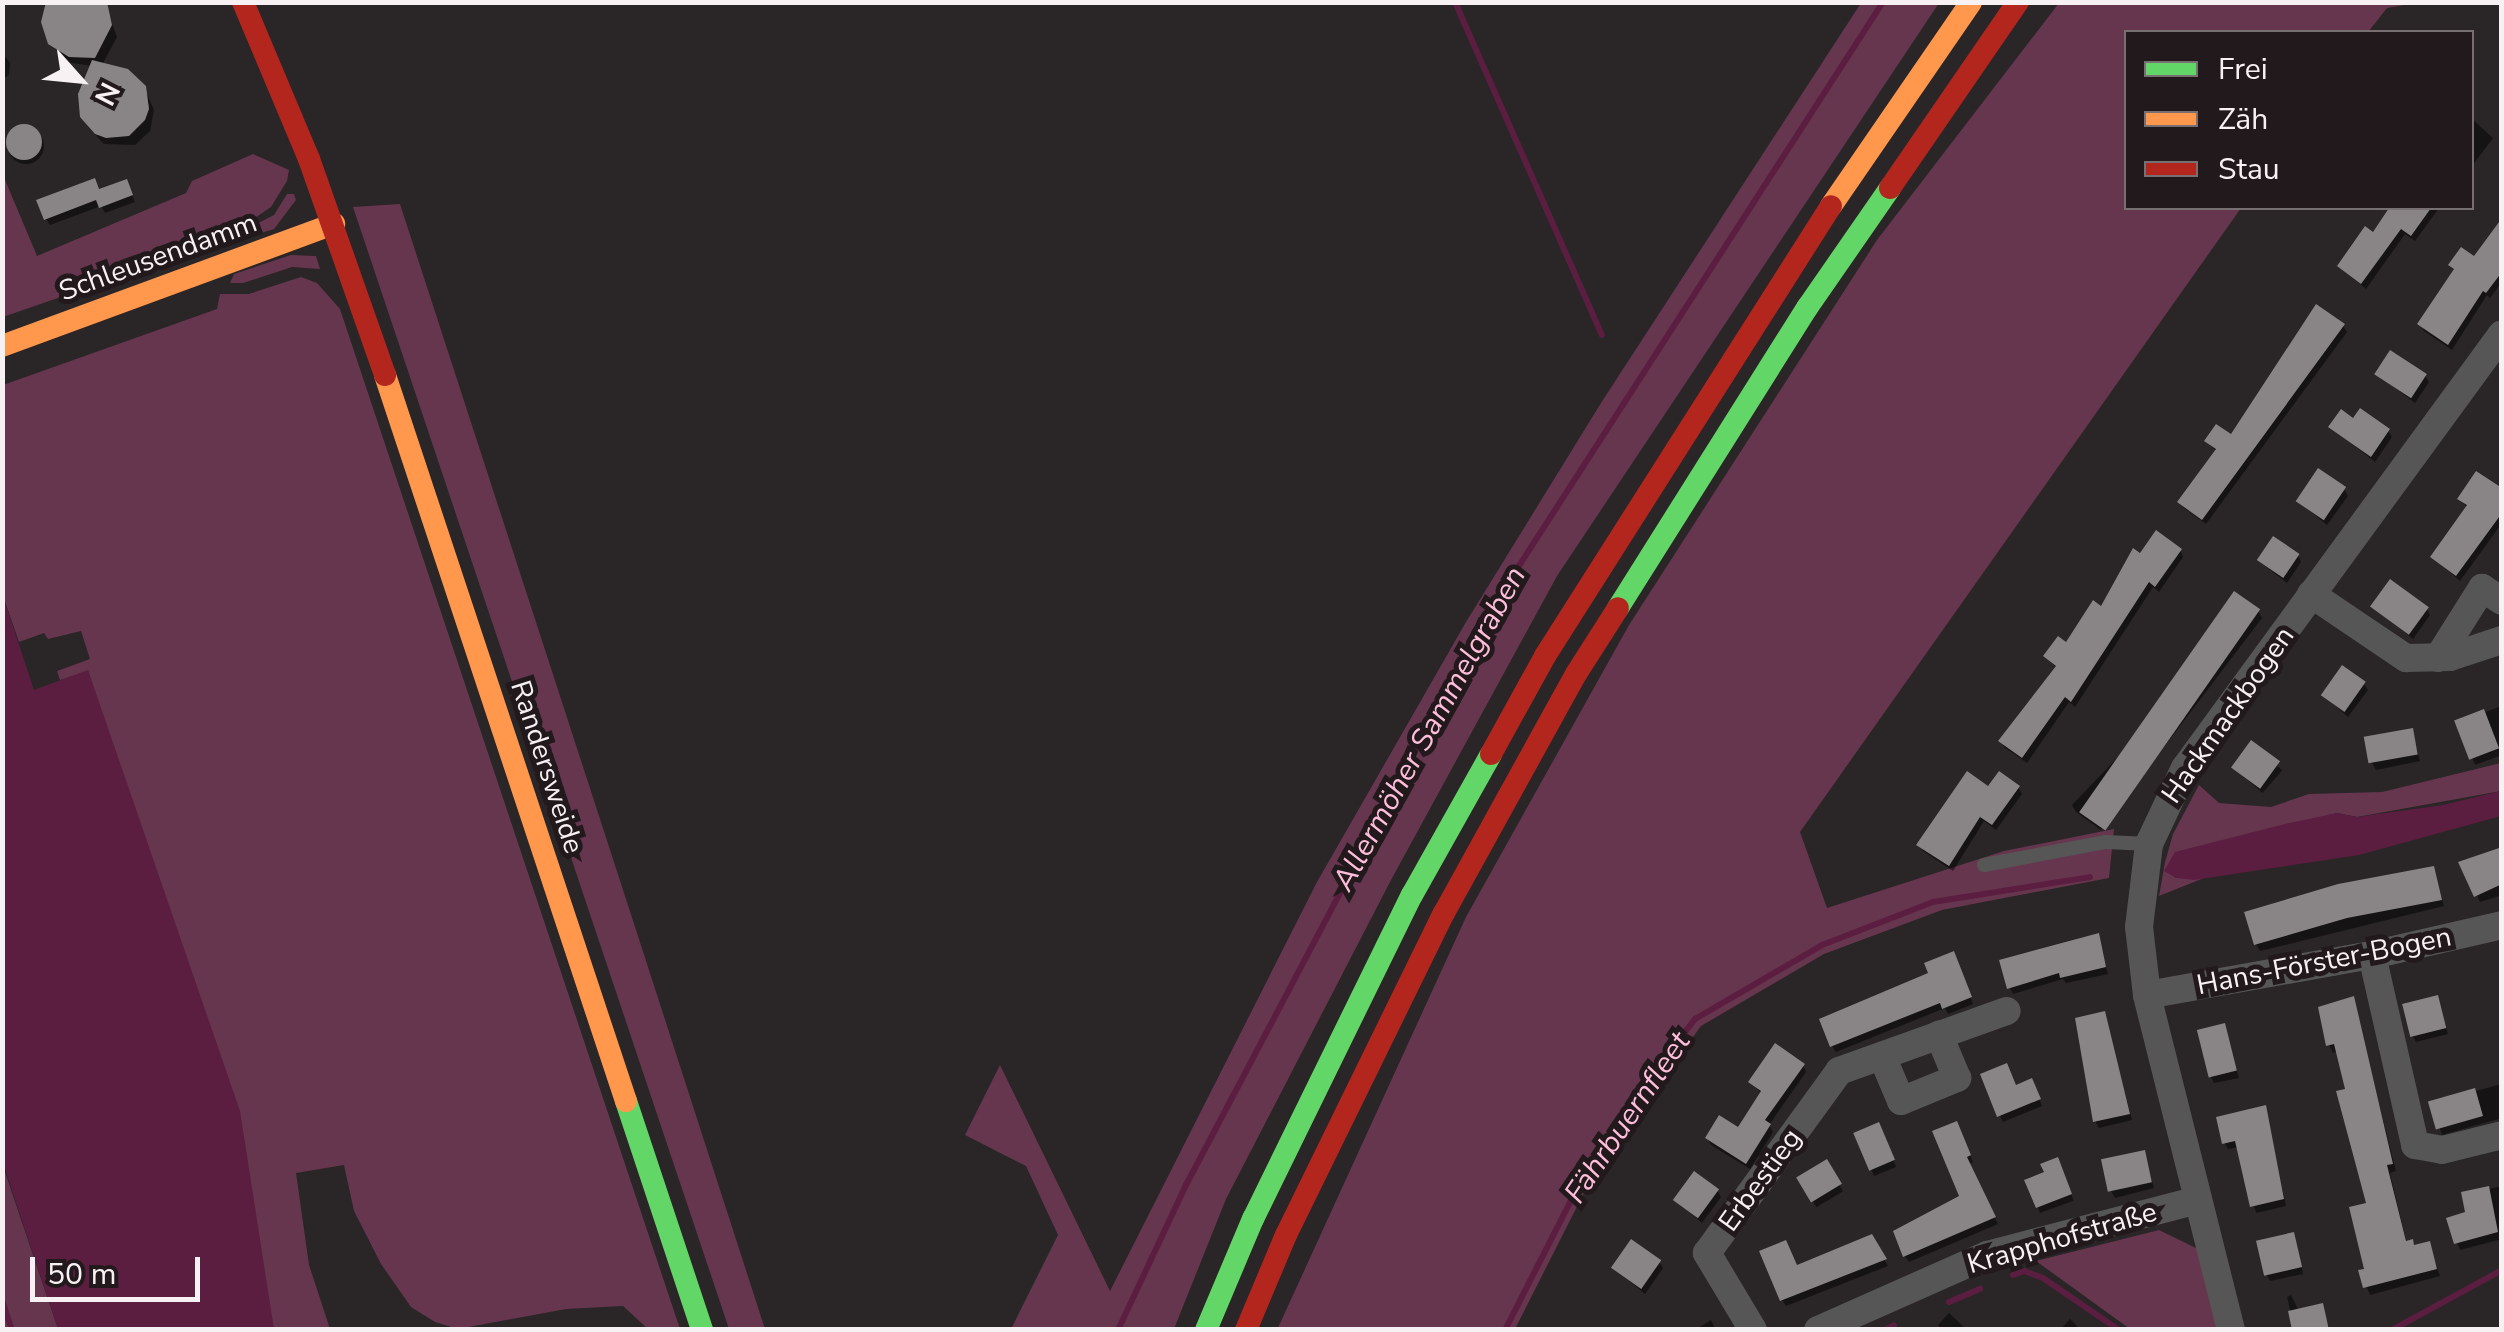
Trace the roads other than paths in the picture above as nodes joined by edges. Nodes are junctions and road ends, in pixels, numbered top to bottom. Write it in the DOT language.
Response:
graph roads {
  1 [pos="243,2"];
  2 [pos="1971,2"];
  3 [pos="2018,2"];
  4 [pos="334,224"];
  5 [pos="2,346"];
  6 [pos="2497,349"];
  7 [pos="2311,594"];
  8 [pos="2502,601"];
  9 [pos="2502,640"];
  10 [pos="2438,658"];
  11 [pos="2149,844"];
  12 [pos="1984,865"];
  13 [pos="2502,926"];
  14 [pos="2372,956"];
  15 [pos="2147,994"];
  16 [pos="2007,1011"];
  17 [pos="1939,1036"];
  18 [pos="1882,1056"];
  19 [pos="2502,1135"];
  20 [pos="2198,1200"];
  21 [pos="702,1330"];
  22 [pos="1206,1330"];
  23 [pos="1246,1330"];
  24 [pos="1753,1330"];
  25 [pos="1818,1330"];
  26 [pos="2231,1330"];
  1 -- 4 [label="main road, Randersweide"];
  2 -- 22 [label="main road"];
  3 -- 23 [label="main road"];
  4 -- 5 [label="main road, Schleusendamm"];
  4 -- 21 [label="main road, Randersweide"];
  6 -- 7 [label="street, Hackmackbogen"];
  7 -- 10 [label="street"];
  7 -- 11 [label="street, Hackmackbogen"];
  8 -- 10 [label="street"];
  9 -- 10 [label="street"];
  11 -- 12 [label="lane"];
  11 -- 15 [label="street, Hackmackbogen"];
  13 -- 14 [label="street, Hans-Förster-Bogen"];
  14 -- 15 [label="street, Hans-Förster-Bogen"];
  14 -- 19 [label="street"];
  15 -- 20 [label="street, Hackmackbogen"];
  16 -- 17 [label="street, Erbestieg"];
  17 -- 18 [label="street, Erbestieg"];
  17 -- 18 [label="street"];
  18 -- 24 [label="street, Erbestieg"];
  20 -- 25 [label="street, Krapphofstraße"];
  20 -- 26 [label="street, Hackmackbogen"];
}
